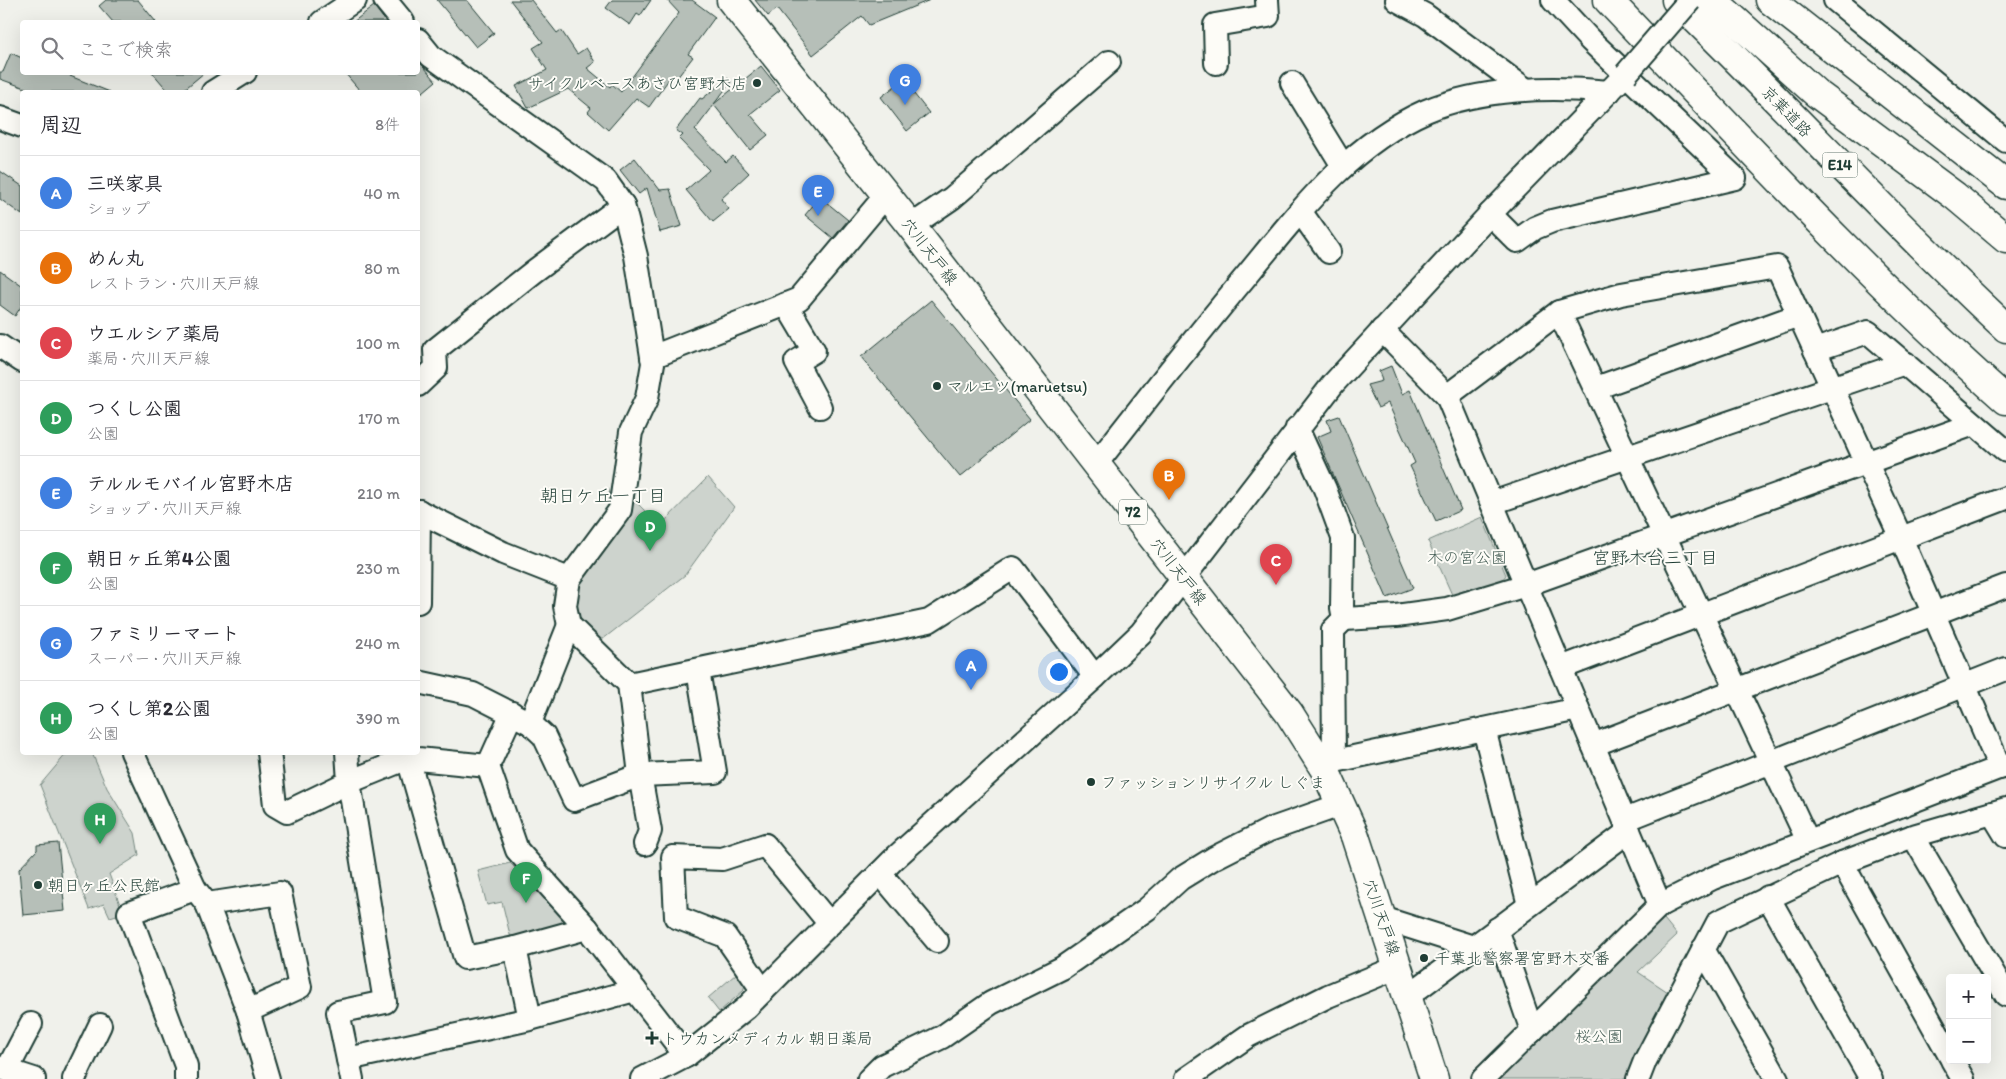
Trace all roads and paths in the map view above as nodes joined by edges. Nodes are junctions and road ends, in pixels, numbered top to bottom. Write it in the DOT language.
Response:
graph roads {
  1 [pos="355,0"];
  2 [pos="385,0"];
  3 [pos="731,0"];
  4 [pos="1267,0"];
  5 [pos="1397,0"];
  6 [pos="1553,0"];
  7 [pos="1608,0"];
  8 [pos="1676,0"];
  9 [pos="1690,0"];
  10 [pos="1713,0"];
  11 [pos="1770,0"];
  12 [pos="1848,4"];
  13 [pos="325,20"];
  14 [pos="401,20"];
  15 [pos="420,42"];
  16 [pos="1109,62"];
  17 [pos="1216,63"];
  18 [pos="1626,74"];
  19 [pos="240,75"];
  20 [pos="1292,83"];
  21 [pos="1525,89"];
  22 [pos="216,90"];
  23 [pos="1609,92"];
  24 [pos="0,118"];
  25 [pos="20,125"];
  26 [pos="2006,141"];
  27 [pos="1343,166"];
  28 [pos="2006,186"];
  29 [pos="886,195"];
  30 [pos="623,205"];
  31 [pos="1300,210"];
  32 [pos="1490,214"];
  33 [pos="911,226"];
  34 [pos="2006,239"];
  35 [pos="1329,252"];
  36 [pos="786,304"];
  37 [pos="1560,312"];
  38 [pos="1799,315"];
  39 [pos="2006,328"];
  40 [pos="1382,330"];
  41 [pos="0,346"];
  42 [pos="1815,350"];
  43 [pos="652,357"];
  44 [pos="20,360"];
  45 [pos="1904,363"];
  46 [pos="420,383"];
  47 [pos="1596,388"];
  48 [pos="1833,388"];
  49 [pos="1447,396"];
  50 [pos="2006,400"];
  51 [pos="820,407"];
  52 [pos="1974,424"];
  53 [pos="1297,428"];
  54 [pos="2006,451"];
  55 [pos="1628,457"];
  56 [pos="1867,462"];
  57 [pos="1096,464"];
  58 [pos="2006,498"];
  59 [pos="1492,503"];
  60 [pos="420,512"];
  61 [pos="1664,535"];
  62 [pos="1901,538"];
  63 [pos="1183,576"];
  64 [pos="569,579"];
  65 [pos="1526,585"];
  66 [pos="2006,586"];
  67 [pos="1933,613"];
  68 [pos="1702,614"];
  69 [pos="1344,618"];
  70 [pos="569,625"];
  71 [pos="1561,668"];
  72 [pos="2006,669"];
  73 [pos="698,670"];
  74 [pos="1095,678"];
  75 [pos="420,682"];
  76 [pos="629,684"];
  77 [pos="1964,686"];
  78 [pos="1738,688"];
  79 [pos="1578,709"];
  80 [pos="521,718"];
  81 [pos="1484,729"];
  82 [pos="1593,746"];
  83 [pos="136,755"];
  84 [pos="269,755"];
  85 [pos="347,755"];
  86 [pos="408,758"];
  87 [pos="1770,761"];
  88 [pos="1327,762"];
  89 [pos="488,766"];
  90 [pos="2003,766"];
  91 [pos="640,775"];
  92 [pos="349,782"];
  93 [pos="1340,805"];
  94 [pos="1999,811"];
  95 [pos="1627,826"];
  96 [pos="1913,836"];
  97 [pos="2006,836"];
  98 [pos="1808,841"];
  99 [pos="644,844"];
  100 [pos="1842,863"];
  101 [pos="880,873"];
  102 [pos="201,896"];
  103 [pos="1768,897"];
  104 [pos="1529,905"];
  105 [pos="1660,905"];
  106 [pos="1382,918"];
  107 [pos="830,924"];
  108 [pos="587,928"];
  109 [pos="1497,929"];
  110 [pos="936,941"];
  111 [pos="1473,947"];
  112 [pos="516,948"];
  113 [pos="1703,949"];
  114 [pos="1398,967"];
  115 [pos="635,990"];
  116 [pos="763,991"];
  117 [pos="2006,995"];
  118 [pos="1408,996"];
  119 [pos="248,1011"];
  120 [pos="530,1019"];
  121 [pos="31,1024"];
  122 [pos="100,1025"];
  123 [pos="1532,1031"];
  124 [pos="1946,1049"];
  125 [pos="686,1056"];
  126 [pos="1954,1064"];
  127 [pos="3,1069"];
  128 [pos="350,1069"];
  129 [pos="34,1079"];
  130 [pos="74,1079"];
  131 [pos="186,1079"];
  132 [pos="268,1079"];
  133 [pos="642,1079"];
  134 [pos="869,1079"];
  135 [pos="1186,1079"];
  136 [pos="1434,1079"];
  137 [pos="1483,1079"];
  138 [pos="1638,1079"];
  139 [pos="1777,1079"];
  140 [pos="1871,1079"];
  141 [pos="1963,1079"];
  1 -- 13 [label="street"];
  2 -- 14 [label="street"];
  3 -- 29 [label="main road, 穴川天戸線 / 72"];
  4 -- 17 [label="street"];
  5 -- 21 [label="street"];
  6 -- 18 [label="street"];
  7 -- 50 [label="main road"];
  8 -- 39 [label="main road, 京葉道路 / E14"];
  9 -- 18 [label="street, bridge"];
  10 -- 34 [label="main road, 京葉道路 / E14"];
  11 -- 28 [label="main road"];
  12 -- 26 [label="street"];
  15 -- 30 [label="street"];
  16 -- 33 [label="street"];
  18 -- 23 [label="street"];
  18 -- 32 [label="street"];
  19 -- 22 [label="street"];
  20 -- 27 [label="street"];
  21 -- 23 [label="street"];
  21 -- 27 [label="street"];
  23 -- 32 [label="street"];
  24 -- 25 [label="street"];
  27 -- 31 [label="street"];
  29 -- 33 [label="main road, 穴川天戸線 / 72"];
  29 -- 36 [label="street"];
  30 -- 43 [label="street"];
  30 -- 46 [label="street"];
  31 -- 35 [label="street"];
  31 -- 57 [label="street"];
  32 -- 40 [label="street"];
  33 -- 57 [label="main road, 穴川天戸線 / 72"];
  36 -- 43 [label="street"];
  36 -- 51 [label="street"];
  37 -- 38 [label="street"];
  37 -- 47 [label="street"];
  37 -- 49 [label="street"];
  38 -- 42 [label="street"];
  38 -- 47 [label="street"];
  40 -- 49 [label="street"];
  40 -- 53 [label="street"];
  41 -- 44 [label="street"];
  42 -- 45 [label="street"];
  42 -- 48 [label="street"];
  43 -- 64 [label="street"];
  45 -- 48 [label="street"];
  45 -- 52 [label="street"];
  47 -- 55 [label="street"];
  48 -- 55 [label="street"];
  48 -- 56 [label="street"];
  49 -- 59 [label="street"];
  52 -- 54 [label="street"];
  52 -- 56 [label="street"];
  53 -- 63 [label="street"];
  53 -- 69 [label="street"];
  55 -- 59 [label="street"];
  55 -- 61 [label="street"];
  56 -- 61 [label="street"];
  56 -- 62 [label="street"];
  57 -- 63 [label="main road, 穴川天戸線 / 72"];
  58 -- 62 [label="street"];
  59 -- 65 [label="street"];
  60 -- 64 [label="street"];
  61 -- 65 [label="street"];
  61 -- 68 [label="street"];
  62 -- 67 [label="street"];
  62 -- 68 [label="street"];
  63 -- 74 [label="street"];
  63 -- 88 [label="main road, 穴川天戸線 / 72"];
  64 -- 70 [label="street"];
  65 -- 69 [label="street"];
  65 -- 71 [label="street"];
  66 -- 67 [label="street"];
  67 -- 77 [label="street"];
  67 -- 78 [label="street"];
  68 -- 71 [label="street"];
  68 -- 78 [label="street"];
  69 -- 88 [label="street"];
  70 -- 76 [label="street"];
  70 -- 80 [label="street"];
  71 -- 79 [label="street"];
  72 -- 77 [label="street"];
  73 -- 74 [label="street"];
  73 -- 76 [label="street"];
  73 -- 91 [label="street"];
  74 -- 101 [label="street"];
  75 -- 80 [label="street"];
  76 -- 91 [label="street"];
  77 -- 87 [label="street"];
  77 -- 90 [label="street"];
  78 -- 82 [label="street"];
  78 -- 87 [label="street"];
  79 -- 81 [label="street"];
  79 -- 82 [label="street"];
  80 -- 89 [label="street"];
  80 -- 91 [label="street"];
  81 -- 88 [label="street"];
  81 -- 104 [label="street"];
  82 -- 95 [label="street"];
  83 -- 102 [label="street"];
  84 -- 92 [label="street"];
  85 -- 92 [label="street"];
  86 -- 89 [label="street"];
  86 -- 92 [label="street"];
  86 -- 112 [label="street"];
  87 -- 95 [label="street"];
  87 -- 98 [label="street"];
  88 -- 93 [label="main road, 穴川天戸線 / 72"];
  89 -- 108 [label="street"];
  90 -- 98 [label="street"];
  91 -- 99 [label="street"];
  92 -- 128 [label="street"];
  93 -- 106 [label="main road, 穴川天戸線 / 72"];
  93 -- 134 [label="street"];
  94 -- 96 [label="street"];
  94 -- 97 [label="street"];
  95 -- 104 [label="street"];
  95 -- 105 [label="street"];
  96 -- 100 [label="street"];
  96 -- 117 [label="street"];
  98 -- 105 [label="street"];
  100 -- 103 [label="street"];
  100 -- 124 [label="street"];
  101 -- 107 [label="street"];
  101 -- 110 [label="street"];
  102 -- 119 [label="street"];
  102 -- 119 [label="street"];
  102 -- 131 [label="street"];
  103 -- 113 [label="street"];
  103 -- 140 [label="street"];
  104 -- 109 [label="street"];
  105 -- 123 [label="street"];
  106 -- 111 [label="street"];
  106 -- 114 [label="main road, 穴川天戸線 / 72"];
  107 -- 116 [label="street"];
  107 -- 116 [label="street"];
  108 -- 112 [label="street"];
  108 -- 115 [label="street"];
  109 -- 111 [label="street"];
  109 -- 123 [label="street"];
  111 -- 118 [label="street"];
  112 -- 120 [label="street"];
  113 -- 138 [label="street"];
  113 -- 139 [label="street"];
  114 -- 118 [label="main road, 穴川天戸線 / 72"];
  114 -- 135 [label="street"];
  115 -- 120 [label="street"];
  115 -- 125 [label="street"];
  116 -- 125 [label="street"];
  118 -- 136 [label="main road, 穴川天戸線 / 72"];
  119 -- 132 [label="street"];
  120 -- 128 [label="street"];
  121 -- 127 [label="street"];
  122 -- 130 [label="street"];
  123 -- 137 [label="street"];
  125 -- 133 [label="street"];
  126 -- 141 [label="street"];
  127 -- 129 [label="street"];
}
